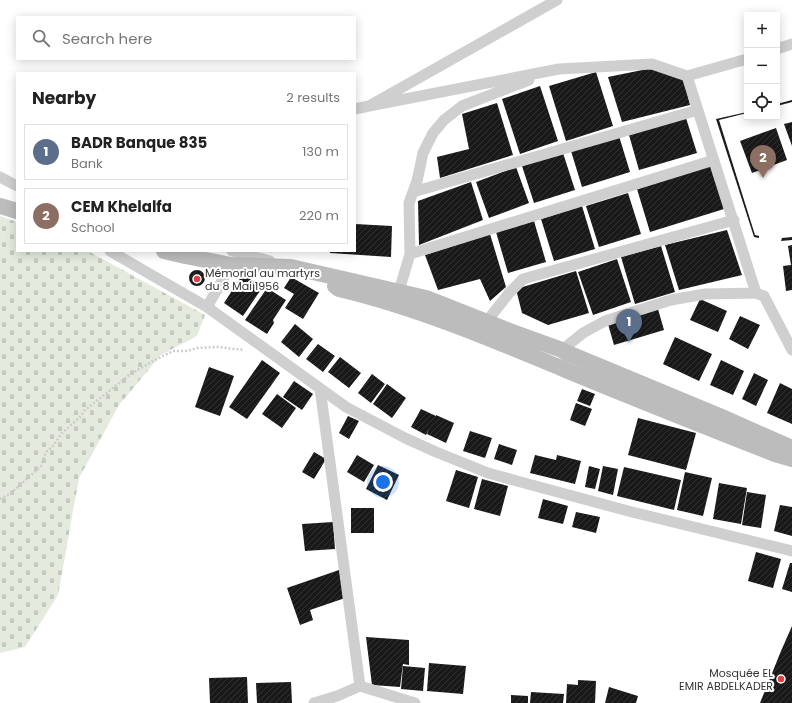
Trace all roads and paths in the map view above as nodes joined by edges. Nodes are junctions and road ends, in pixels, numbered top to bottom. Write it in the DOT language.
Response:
graph roads {
  1 [pos="557,0"];
  2 [pos="792,44"];
  3 [pos="780,48"];
  4 [pos="744,60"];
  5 [pos="559,69"];
  6 [pos="687,76"];
  7 [pos="369,106"];
  8 [pos="356,108"];
  9 [pos="698,110"];
  10 [pos="714,160"];
  11 [pos="0,177"];
  12 [pos="16,185"];
  13 [pos="413,192"];
  14 [pos="0,206"];
  15 [pos="16,211"];
  16 [pos="734,220"];
  17 [pos="112,252"];
  18 [pos="168,252"];
  19 [pos="410,254"];
  20 [pos="232,258"];
  21 [pos="317,273"];
  22 [pos="399,291"];
  23 [pos="756,293"];
  24 [pos="207,307"];
  25 [pos="487,321"];
  26 [pos="262,347"];
  27 [pos="562,350"];
  28 [pos="792,350"];
  29 [pos="320,388"];
  30 [pos="792,448"];
  31 [pos="792,459"];
  32 [pos="0,499"];
  33 [pos="792,551"];
  34 [pos="360,686"];
  35 [pos="337,700"];
  36 [pos="314,703"];
  37 [pos="415,703"];
  1 -- 7 [label="street"];
  2 -- 3 [label="street"];
  4 -- 6 [label="street"];
  5 -- 6 [label="street"];
  5 -- 7 [label="street"];
  5 -- 13 [label="street"];
  6 -- 9 [label="street"];
  7 -- 8 [label="street"];
  9 -- 10 [label="street"];
  9 -- 13 [label="street"];
  10 -- 16 [label="street"];
  10 -- 19 [label="street"];
  11 -- 12 [label="street"];
  13 -- 19 [label="street"];
  14 -- 15 [label="main road"];
  16 -- 23 [label="street"];
  16 -- 25 [label="street"];
  17 -- 24 [label="street"];
  18 -- 20 [label="main road"];
  19 -- 22 [label="street"];
  20 -- 21 [label="main road"];
  20 -- 24 [label="street"];
  21 -- 22 [label="main road"];
  21 -- 31 [label="main road"];
  22 -- 25 [label="main road"];
  23 -- 27 [label="street"];
  23 -- 28 [label="street"];
  24 -- 26 [label="street"];
  25 -- 27 [label="main road"];
  26 -- 29 [label="street"];
  26 -- 32 [label="path"];
  27 -- 30 [label="main road"];
  29 -- 33 [label="street"];
  29 -- 34 [label="street"];
  34 -- 35 [label="street"];
  34 -- 37 [label="street"];
  35 -- 36 [label="street"];
}
